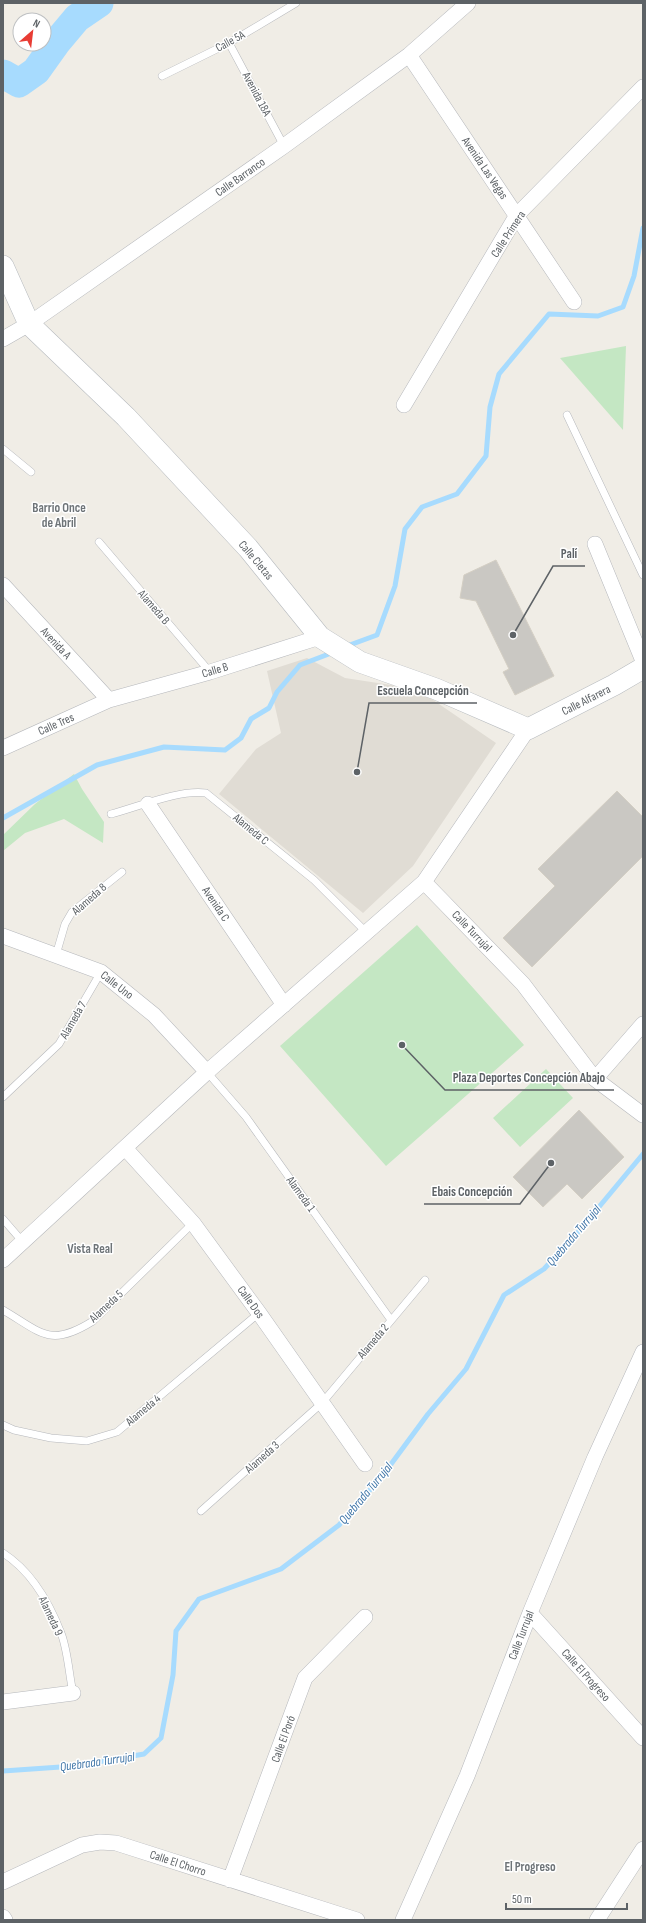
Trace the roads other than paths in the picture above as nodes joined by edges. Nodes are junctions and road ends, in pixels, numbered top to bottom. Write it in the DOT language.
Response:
graph roads {
  1 [pos="296,3"];
  2 [pos="468,3"];
  3 [pos="229,43"];
  4 [pos="409,55"];
  5 [pos="162,76"];
  6 [pos="643,87"];
  7 [pos="284,146"];
  8 [pos="517,215"];
  9 [pos="3,266"];
  10 [pos="574,302"];
  11 [pos="29,324"];
  12 [pos="3,339"];
  13 [pos="404,405"];
  14 [pos="566,416"];
  15 [pos="3,449"];
  16 [pos="31,472"];
  17 [pos="99,542"];
  18 [pos="595,544"];
  19 [pos="643,575"];
  20 [pos="3,585"];
  21 [pos="320,637"];
  22 [pos="643,660"];
  23 [pos="643,668"];
  24 [pos="210,672"];
  25 [pos="109,700"];
  26 [pos="528,729"];
  27 [pos="3,748"];
  28 [pos="148,804"];
  29 [pos="111,814"];
  30 [pos="122,872"];
  31 [pos="424,882"];
  32 [pos="366,932"];
  33 [pos="3,936"];
  34 [pos="56,955"];
  35 [pos="101,972"];
  36 [pos="284,1005"];
  37 [pos="643,1024"];
  38 [pos="207,1072"];
  39 [pos="595,1079"];
  40 [pos="3,1097"];
  41 [pos="643,1115"];
  42 [pos="126,1148"];
  43 [pos="3,1219"];
  44 [pos="193,1223"];
  45 [pos="22,1241"];
  46 [pos="3,1260"];
  47 [pos="425,1280"];
  48 [pos="3,1310"];
  49 [pos="260,1313"];
  50 [pos="391,1320"];
  51 [pos="643,1352"];
  52 [pos="322,1403"];
  53 [pos="3,1425"];
  54 [pos="365,1464"];
  55 [pos="201,1511"];
  56 [pos="3,1553"];
  57 [pos="530,1612"];
  58 [pos="365,1617"];
  59 [pos="73,1693"];
  60 [pos="3,1702"];
  61 [pos="643,1738"];
  62 [pos="643,1849"];
  63 [pos="230,1880"];
  64 [pos="3,1882"];
  65 [pos="3,1917"];
  66 [pos="4,1920"];
  67 [pos="356,1920"];
  68 [pos="403,1920"];
  69 [pos="597,1920"];
  1 -- 3 [label="lane, Calle 5A"];
  2 -- 4 [label="street, Calle Barranco"];
  3 -- 5 [label="lane, Calle 5A"];
  3 -- 7 [label="lane, Avenida 18A"];
  4 -- 7 [label="street, Calle Barranco"];
  4 -- 8 [label="street, Avenida Las Vegas"];
  6 -- 8 [label="street, Calle Primera"];
  7 -- 11 [label="street, Calle Barranco"];
  8 -- 10 [label="street, Avenida Las Vegas"];
  8 -- 13 [label="street, Calle Primera"];
  9 -- 11 [label="street"];
  11 -- 12 [label="street, Calle Barranco"];
  11 -- 21 [label="street, Calle Cletas"];
  14 -- 19 [label="lane"];
  15 -- 16 [label="lane"];
  17 -- 24 [label="lane, Alameda B"];
  18 -- 22 [label="street"];
  20 -- 25 [label="street, Avenida A"];
  21 -- 24 [label="street, Calle B"];
  21 -- 26 [label="street, Calle Cletas"];
  23 -- 26 [label="street, Calle Alfarera"];
  24 -- 25 [label="street, Calle B"];
  25 -- 27 [label="street, Calle Tres"];
  26 -- 31 [label="street"];
  28 -- 29 [label="lane, Alameda C"];
  28 -- 32 [label="lane, Alameda C"];
  28 -- 36 [label="street, Avenida C"];
  30 -- 34 [label="lane, Alameda 8"];
  31 -- 32 [label="street"];
  31 -- 39 [label="street, Calle Turrujal"];
  32 -- 36 [label="street"];
  33 -- 34 [label="street, Calle Uno"];
  34 -- 35 [label="street, Calle Uno"];
  35 -- 38 [label="street, Calle Uno"];
  35 -- 40 [label="lane, Alameda 7"];
  36 -- 38 [label="street"];
  37 -- 39 [label="street"];
  38 -- 42 [label="street"];
  38 -- 50 [label="lane, Alameda 1"];
  39 -- 41 [label="street, Calle Turrujal"];
  42 -- 44 [label="street, Calle Dos"];
  42 -- 45 [label="street"];
  43 -- 45 [label="lane"];
  44 -- 48 [label="lane, Alameda 5"];
  44 -- 49 [label="street, Calle Dos"];
  45 -- 46 [label="street"];
  47 -- 50 [label="lane, Alameda 2"];
  49 -- 52 [label="street, Calle Dos"];
  49 -- 53 [label="lane, Alameda 4"];
  50 -- 52 [label="lane, Alameda 2"];
  51 -- 57 [label="street, Calle Turrujal"];
  52 -- 54 [label="street, Calle Dos"];
  52 -- 55 [label="lane, Alameda 3"];
  56 -- 59 [label="lane, Alameda 9"];
  57 -- 61 [label="street, Calle El Progreso"];
  57 -- 68 [label="street, Calle Turrujal"];
  58 -- 63 [label="street, Calle El Poró"];
  59 -- 60 [label="street"];
  62 -- 69 [label="street"];
  63 -- 64 [label="street, Calle El Chorro"];
  63 -- 67 [label="street, Calle El Chorro"];
  65 -- 66 [label="street"];
}
